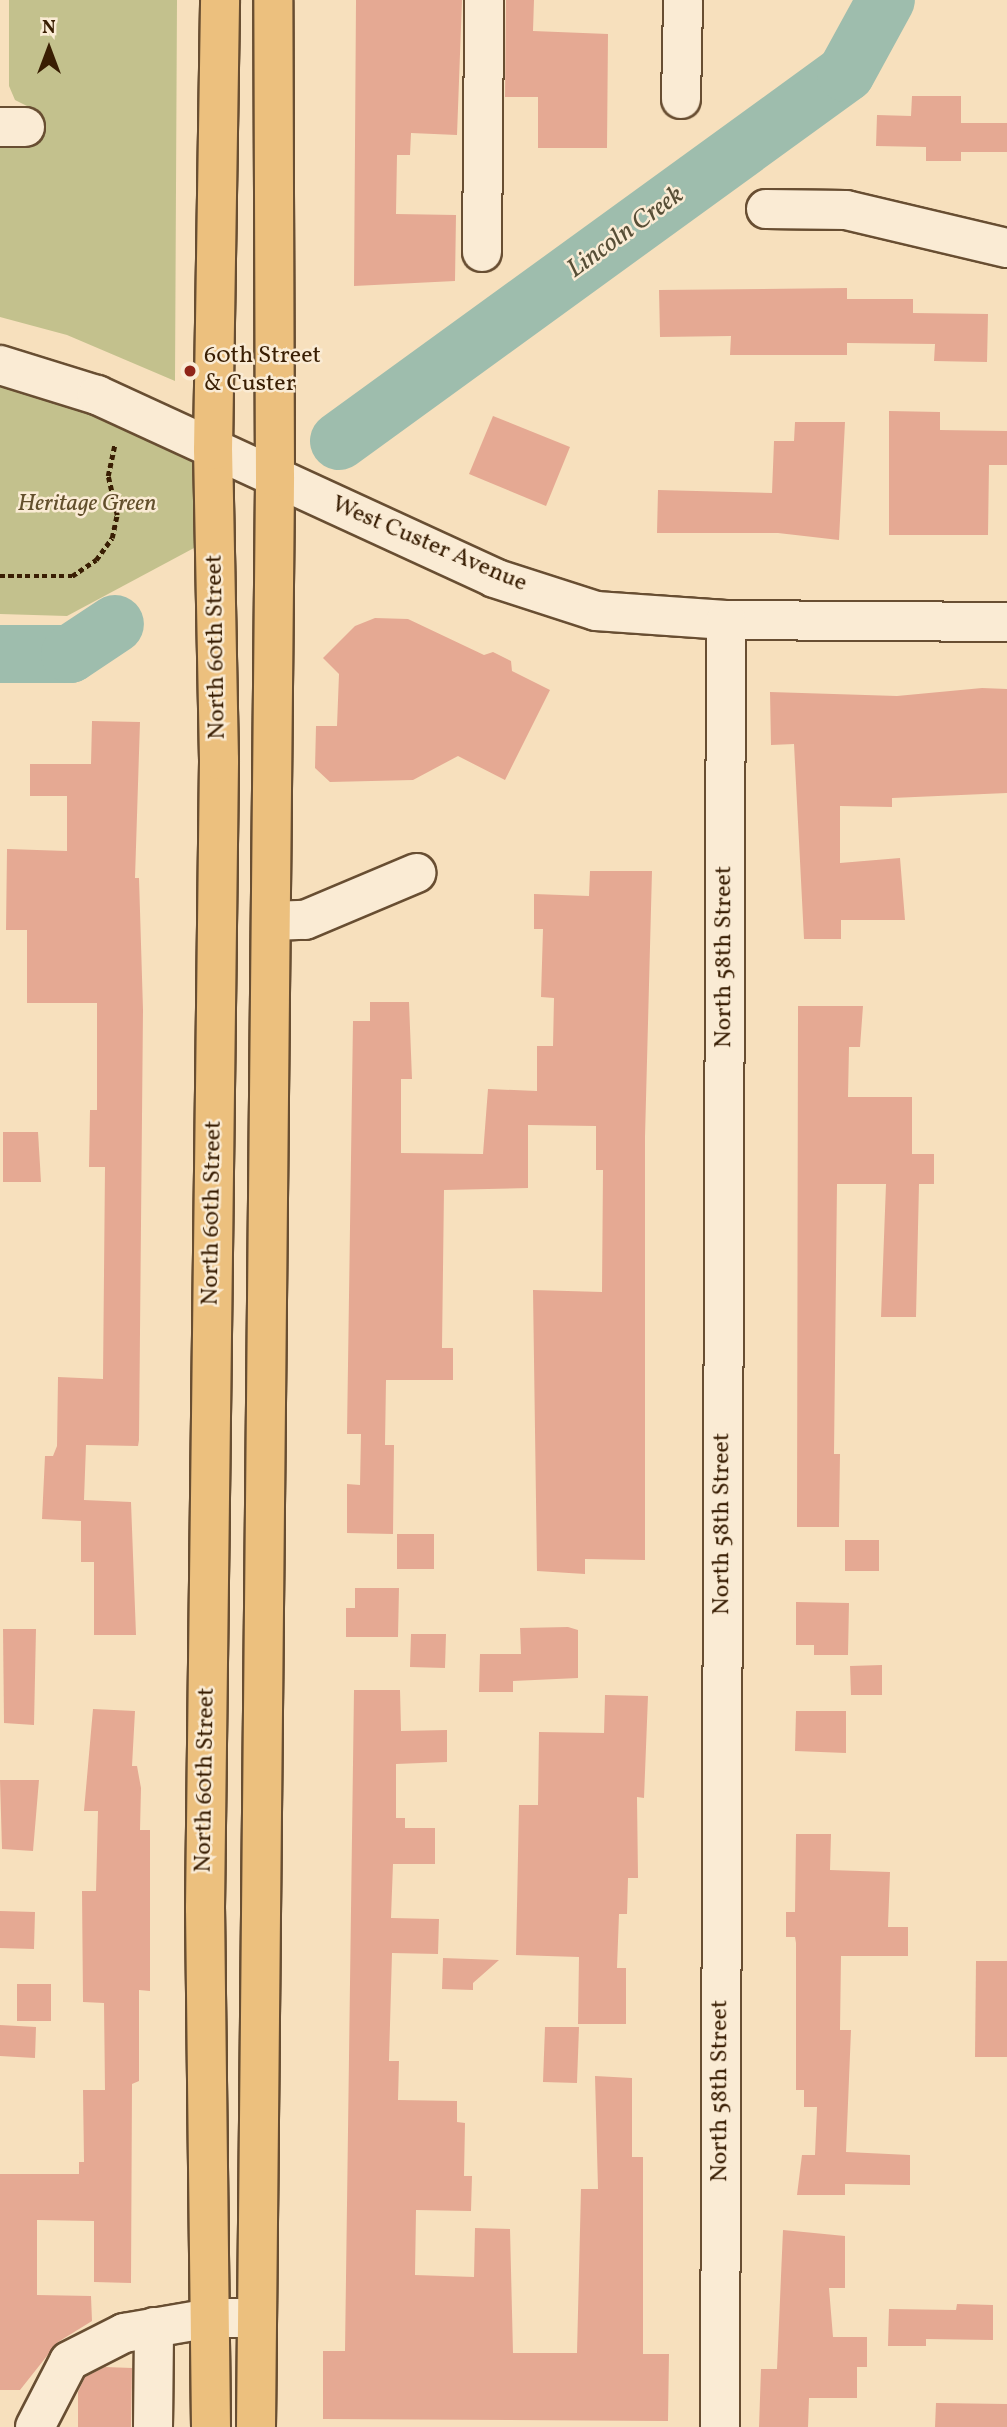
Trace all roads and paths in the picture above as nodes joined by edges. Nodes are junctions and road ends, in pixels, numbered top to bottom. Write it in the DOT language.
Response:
graph roads {
  1 [pos="220,0"];
  2 [pos="273,0"];
  3 [pos="484,0"];
  4 [pos="682,0"];
  5 [pos="681,99"];
  6 [pos="766,209"];
  7 [pos="1007,248"];
  8 [pos="482,252"];
  9 [pos="0,365"];
  10 [pos="115,444"];
  11 [pos="213,450"];
  12 [pos="275,477"];
  13 [pos="0,576"];
  14 [pos="726,620"];
  15 [pos="1007,622"];
  16 [pos="416,873"];
  17 [pos="271,921"];
  18 [pos="211,2318"];
  19 [pos="257,2318"];
  20 [pos="154,2327"];
  21 [pos="35,2427"];
  22 [pos="153,2427"];
  23 [pos="211,2427"];
  24 [pos="256,2427"];
  25 [pos="720,2427"];
  1 -- 11 [label="main road, North 60th Street"];
  2 -- 12 [label="main road"];
  3 -- 8 [label="street"];
  4 -- 5 [label="street"];
  6 -- 7 [label="street"];
  9 -- 11 [label="street, West Custer Avenue"];
  10 -- 13 [label="path"];
  11 -- 12 [label="street, West Custer Avenue"];
  11 -- 18 [label="main road, North 60th Street"];
  12 -- 14 [label="street, West Custer Avenue"];
  12 -- 17 [label="main road"];
  14 -- 15 [label="street, West Custer Avenue"];
  14 -- 25 [label="street, North 58th Street"];
  16 -- 17 [label="street"];
  17 -- 19 [label="main road"];
  18 -- 19 [label="street"];
  18 -- 20 [label="street"];
  18 -- 23 [label="main road, North 60th Street"];
  19 -- 24 [label="main road"];
  20 -- 21 [label="street"];
  20 -- 22 [label="street"];
}
